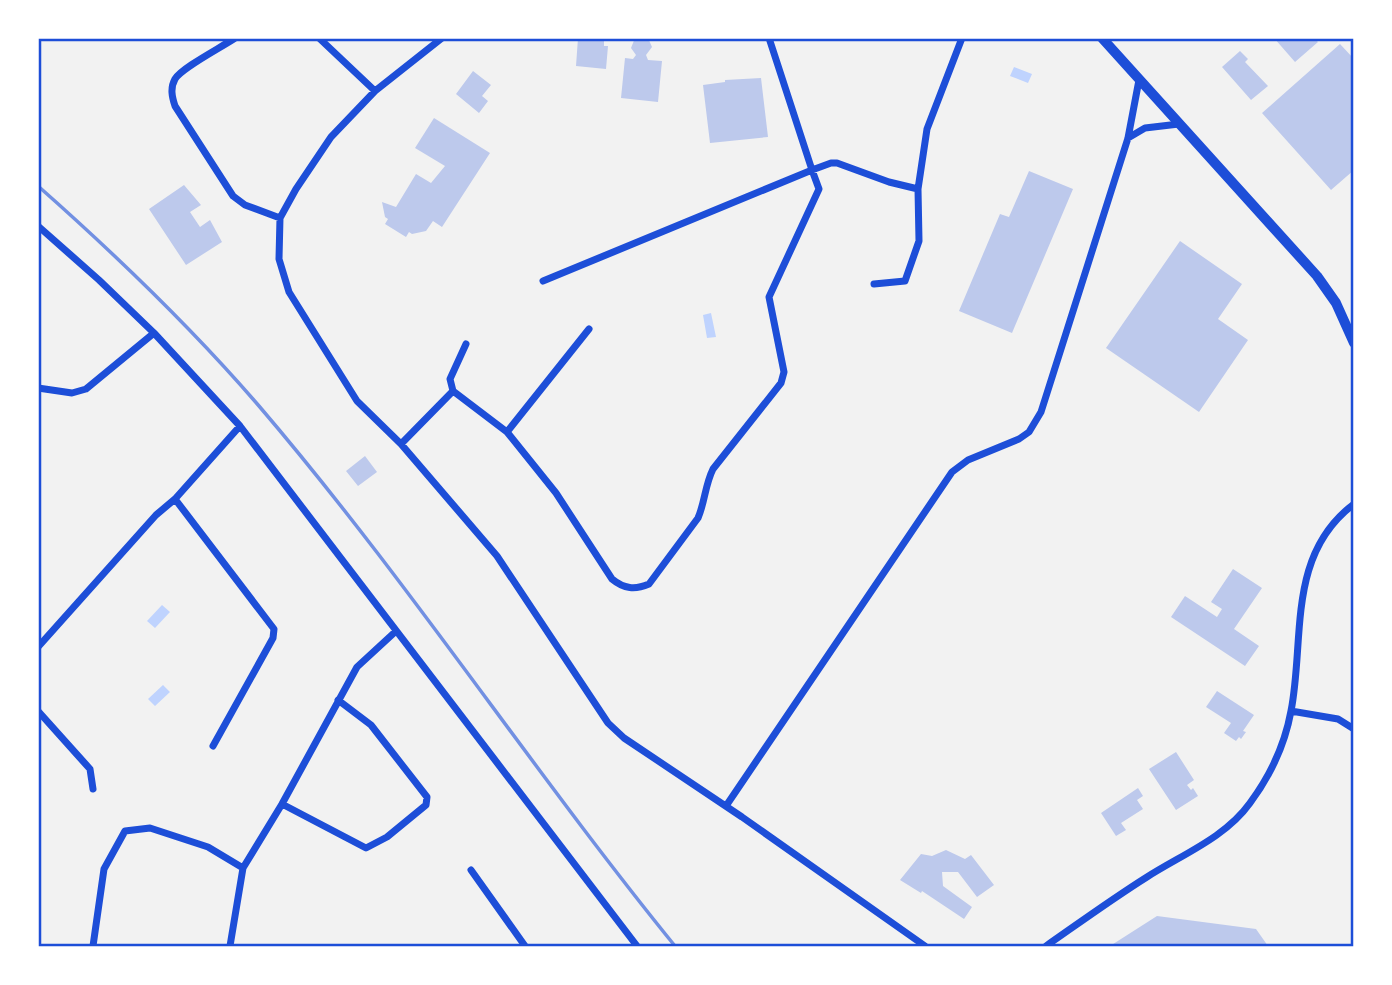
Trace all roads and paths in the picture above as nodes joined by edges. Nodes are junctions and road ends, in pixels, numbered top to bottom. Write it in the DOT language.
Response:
graph roads {
  1 [pos="235,38"];
  2 [pos="319,38"];
  3 [pos="443,38"];
  4 [pos="769,38"];
  5 [pos="962,38"];
  6 [pos="1102,38"];
  7 [pos="1139,80"];
  8 [pos="375,91"];
  9 [pos="1179,124"];
  10 [pos="1128,138"];
  11 [pos="812,170"];
  12 [pos="918,189"];
  13 [pos="280,218"];
  14 [pos="38,226"];
  15 [pos="543,281"];
  16 [pos="874,284"];
  17 [pos="589,329"];
  18 [pos="154,333"];
  19 [pos="1353,343"];
  20 [pos="466,344"];
  21 [pos="38,388"];
  22 [pos="453,391"];
  23 [pos="240,426"];
  24 [pos="508,432"];
  25 [pos="401,444"];
  26 [pos="175,499"];
  27 [pos="1353,504"];
  28 [pos="395,632"];
  29 [pos="38,647"];
  30 [pos="338,700"];
  31 [pos="38,710"];
  32 [pos="1291,711"];
  33 [pos="1353,729"];
  34 [pos="213,746"];
  35 [pos="93,789"];
  36 [pos="282,804"];
  37 [pos="726,806"];
  38 [pos="243,868"];
  39 [pos="471,870"];
  40 [pos="93,947"];
  41 [pos="230,947"];
  42 [pos="525,947"];
  43 [pos="637,947"];
  44 [pos="925,947"];
  45 [pos="1046,947"];
  1 -- 13 [label="street"];
  2 -- 8 [label="street"];
  3 -- 8 [label="street"];
  4 -- 11 [label="street"];
  5 -- 12 [label="street"];
  6 -- 7 [label="main road"];
  7 -- 9 [label="main road"];
  7 -- 10 [label="street"];
  8 -- 13 [label="street"];
  9 -- 10 [label="street"];
  9 -- 19 [label="main road"];
  10 -- 37 [label="street"];
  11 -- 12 [label="street"];
  11 -- 15 [label="street"];
  11 -- 24 [label="street"];
  12 -- 16 [label="street"];
  13 -- 25 [label="street"];
  14 -- 18 [label="street"];
  17 -- 24 [label="street"];
  18 -- 21 [label="street"];
  18 -- 23 [label="street"];
  20 -- 22 [label="street"];
  22 -- 24 [label="street"];
  22 -- 25 [label="street"];
  23 -- 26 [label="street"];
  23 -- 28 [label="street"];
  25 -- 37 [label="street"];
  26 -- 29 [label="street"];
  26 -- 34 [label="street"];
  27 -- 32 [label="street"];
  28 -- 30 [label="street"];
  28 -- 43 [label="street"];
  30 -- 36 [label="street"];
  30 -- 36 [label="street"];
  31 -- 35 [label="street"];
  32 -- 33 [label="street"];
  32 -- 45 [label="street"];
  36 -- 38 [label="street"];
  37 -- 44 [label="street"];
  38 -- 40 [label="street"];
  38 -- 41 [label="street"];
  39 -- 42 [label="street"];
}
